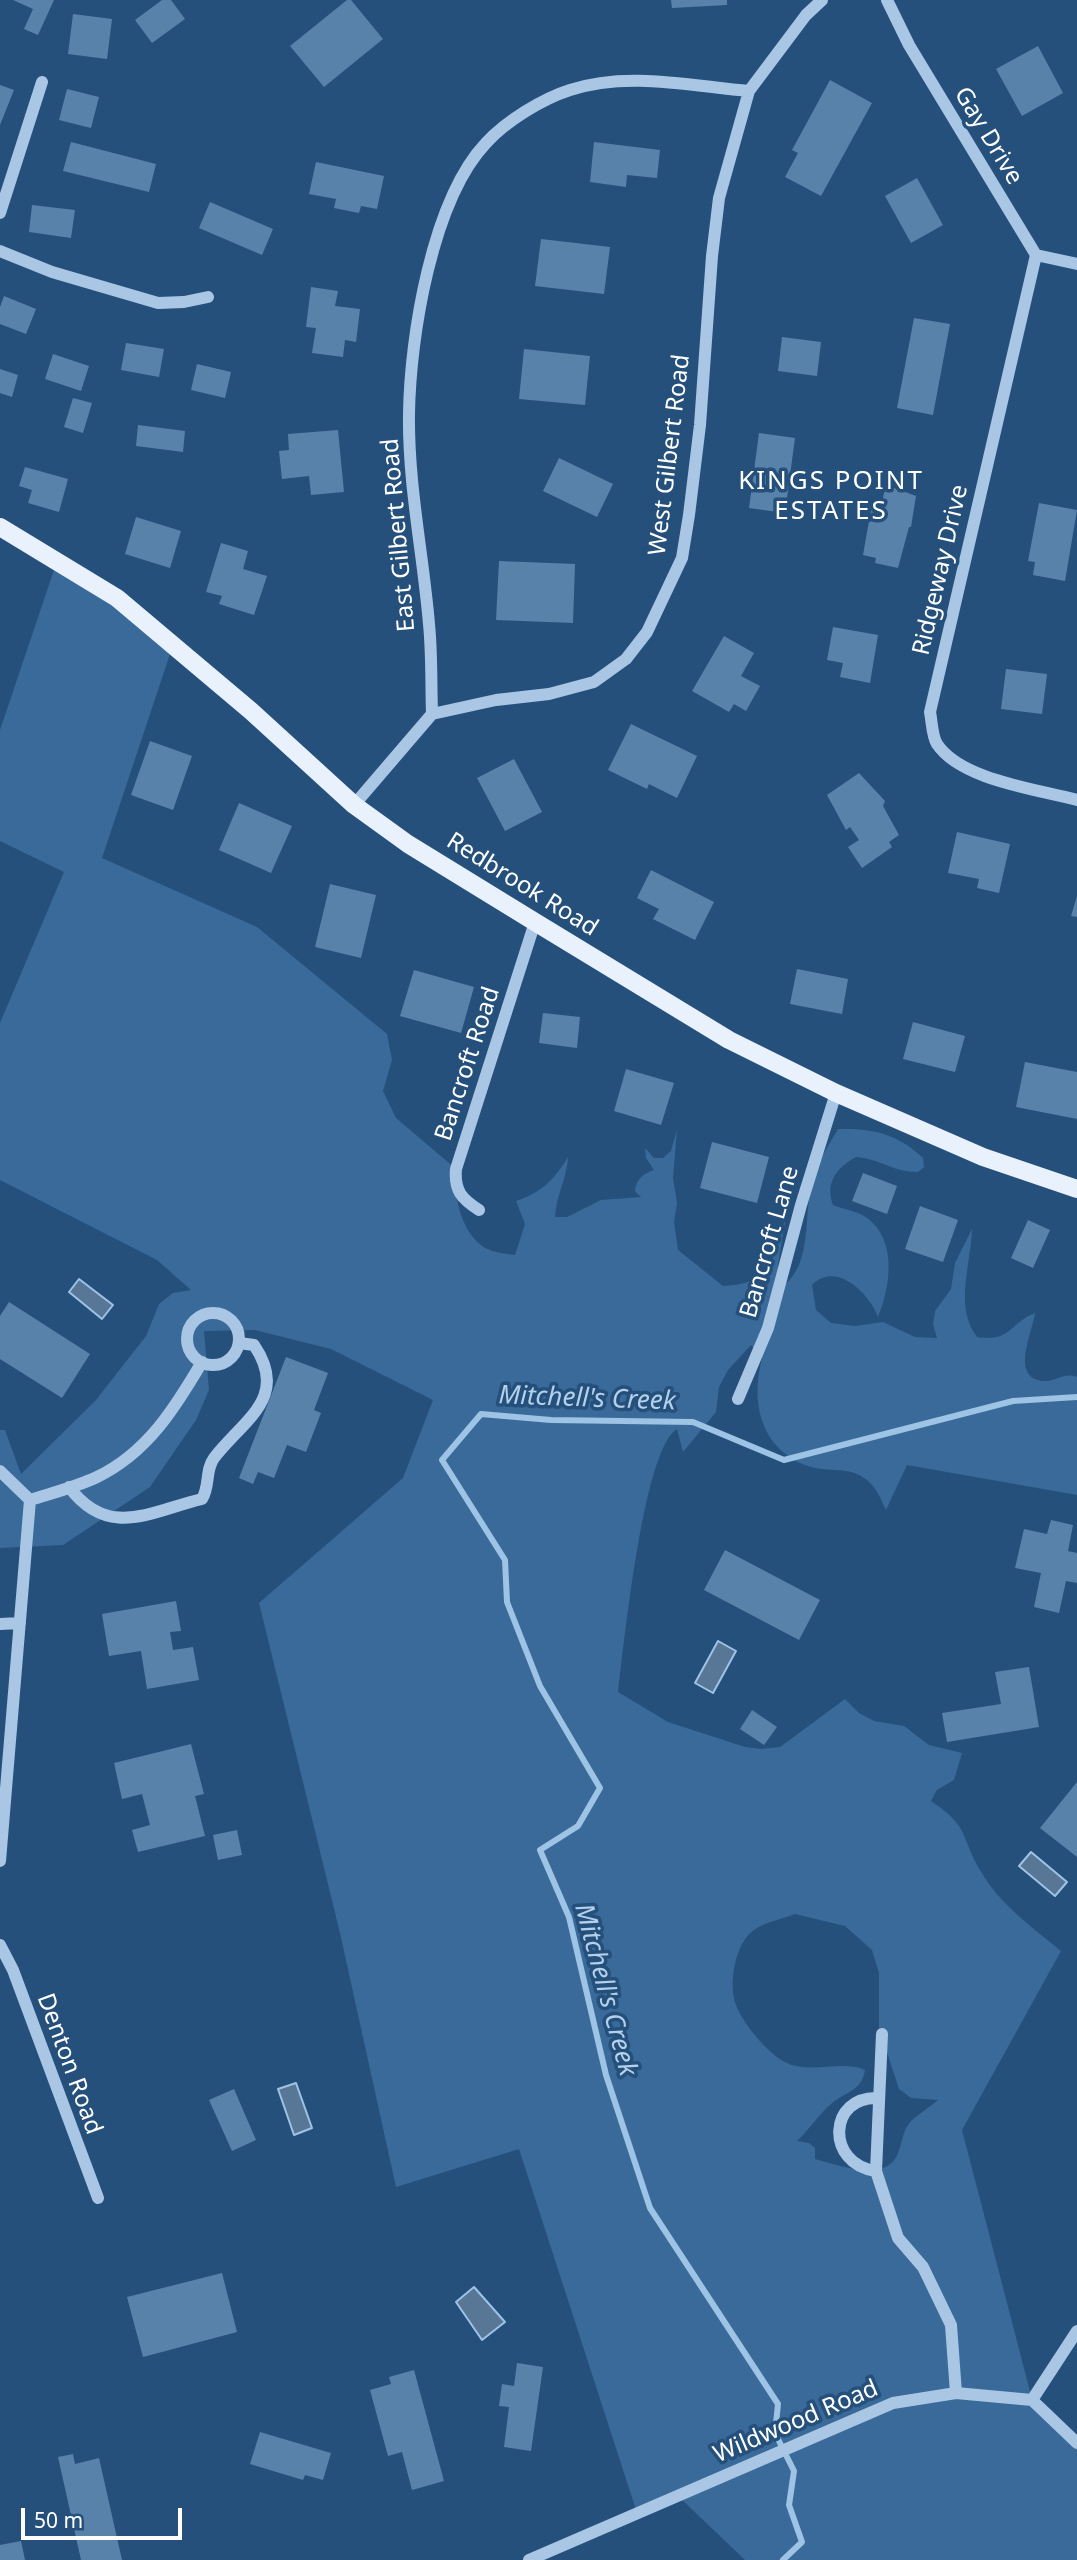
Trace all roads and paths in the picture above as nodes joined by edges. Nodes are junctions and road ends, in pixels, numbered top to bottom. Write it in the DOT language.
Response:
graph roads {
  1 [pos="822,0"];
  2 [pos="887,0"];
  3 [pos="42,82"];
  4 [pos="749,91"];
  5 [pos="0,213"];
  6 [pos="0,251"];
  7 [pos="1036,255"];
  8 [pos="1077,264"];
  9 [pos="208,297"];
  10 [pos="0,527"];
  11 [pos="432,714"];
  12 [pos="1077,800"];
  13 [pos="354,805"];
  14 [pos="535,922"];
  15 [pos="836,1093"];
  16 [pos="1077,1189"];
  17 [pos="479,1210"];
  18 [pos="239,1343"];
  19 [pos="202,1362"];
  20 [pos="738,1399"];
  21 [pos="0,1471"];
  22 [pos="69,1487"];
  23 [pos="30,1500"];
  24 [pos="19,1623"];
  25 [pos="0,1624"];
  26 [pos="2,1805"];
  27 [pos="0,1861"];
  28 [pos="0,1945"];
  29 [pos="882,2034"];
  30 [pos="879,2098"];
  31 [pos="876,2171"];
  32 [pos="98,2197"];
  33 [pos="1077,2331"];
  34 [pos="956,2393"];
  35 [pos="1032,2400"];
  36 [pos="1077,2443"];
  37 [pos="529,2560"];
  1 -- 4 [label="street"];
  2 -- 7 [label="street, Gay Drive"];
  3 -- 5 [label="street"];
  4 -- 11 [label="street, West Gilbert Road"];
  4 -- 11 [label="street, East Gilbert Road"];
  6 -- 9 [label="street"];
  7 -- 8 [label="street"];
  7 -- 12 [label="street, Ridgeway Drive"];
  10 -- 13 [label="main road, Redbrook Road"];
  11 -- 13 [label="street"];
  13 -- 14 [label="main road, Redbrook Road"];
  14 -- 15 [label="main road, Redbrook Road"];
  14 -- 17 [label="street, Bancroft Road"];
  15 -- 16 [label="main road, Redbrook Road"];
  15 -- 20 [label="street, Bancroft Lane"];
  18 -- 19 [label="street"];
  18 -- 19 [label="street"];
  18 -- 22 [label="street"];
  19 -- 22 [label="street"];
  21 -- 23 [label="street"];
  22 -- 23 [label="street"];
  23 -- 24 [label="street"];
  24 -- 25 [label="street"];
  24 -- 26 [label="street"];
  26 -- 27 [label="street"];
  28 -- 32 [label="street, Denton Road"];
  29 -- 30 [label="street"];
  30 -- 31 [label="street"];
  30 -- 31 [label="street"];
  31 -- 34 [label="street"];
  33 -- 35 [label="street"];
  34 -- 35 [label="street, Wildwood Road"];
  34 -- 37 [label="street, Wildwood Road"];
  35 -- 36 [label="street"];
}
